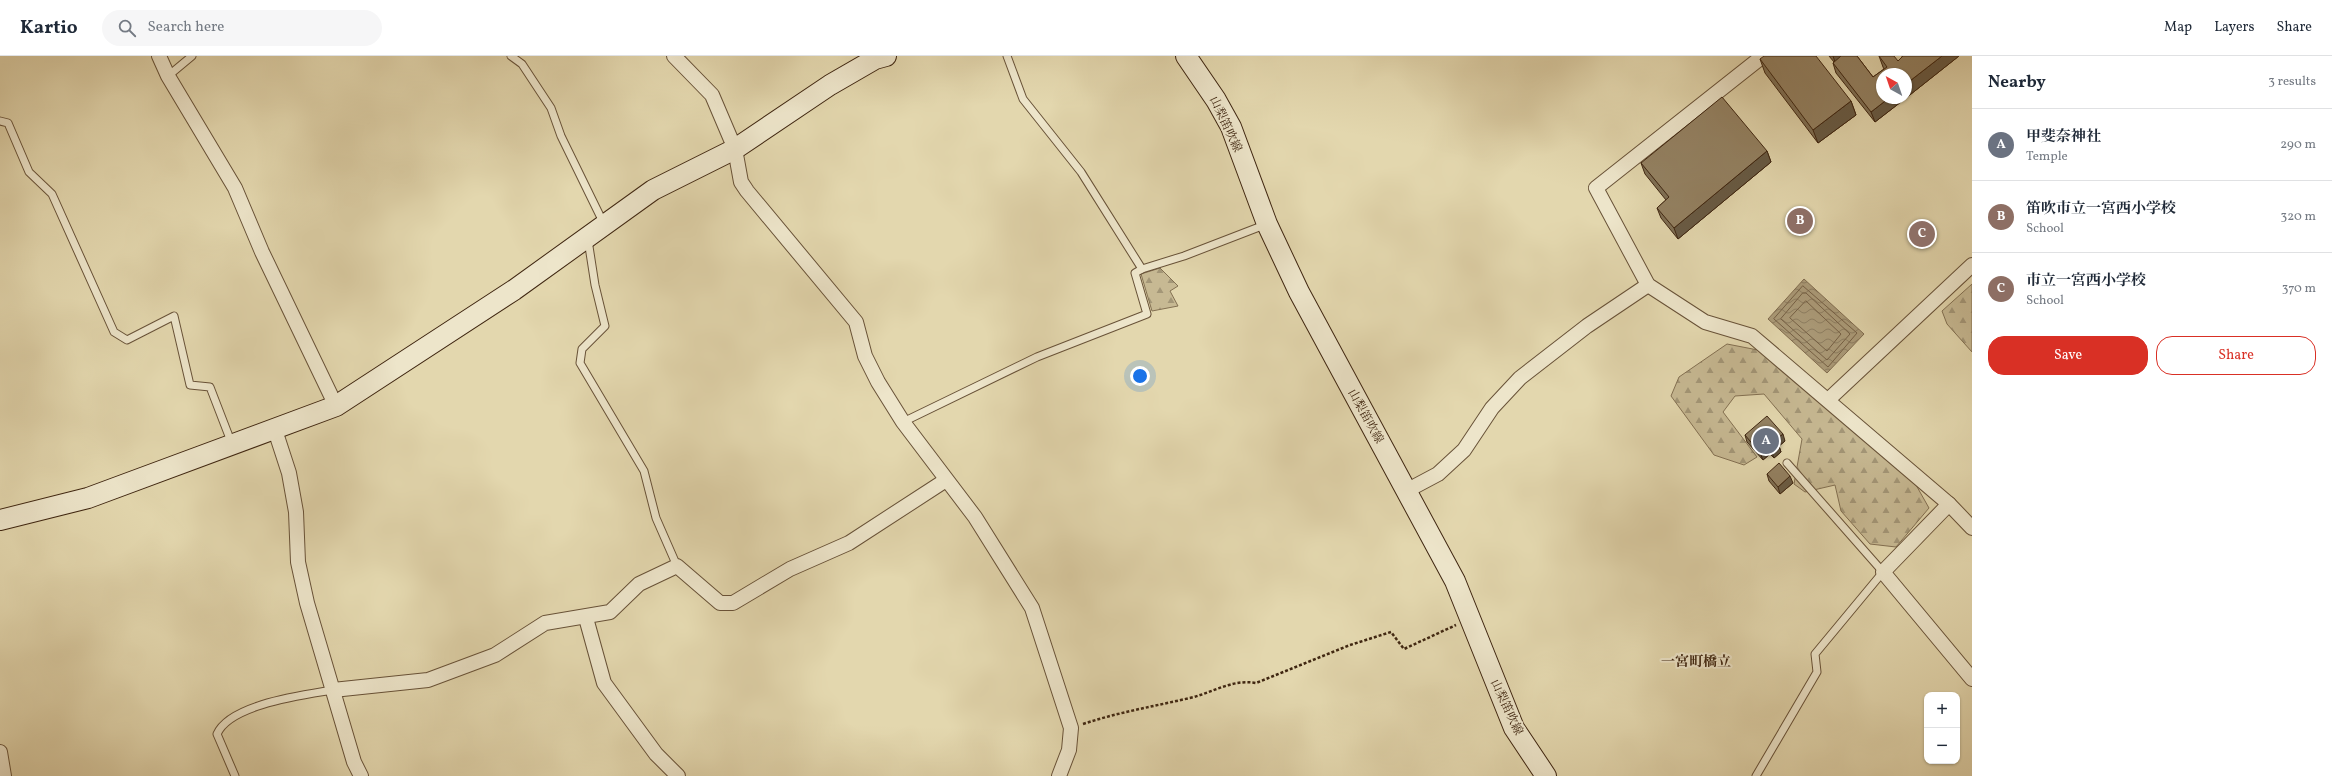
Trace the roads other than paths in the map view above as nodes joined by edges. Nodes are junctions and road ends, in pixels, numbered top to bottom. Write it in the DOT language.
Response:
graph roads {
  1 [pos="159,56"];
  2 [pos="192,56"];
  3 [pos="511,56"];
  4 [pos="674,56"];
  5 [pos="886,56"];
  6 [pos="1007,56"];
  7 [pos="1186,56"];
  8 [pos="1763,56"];
  9 [pos="168,76"];
  10 [pos="0,121"];
  11 [pos="735,149"];
  12 [pos="1267,224"];
  13 [pos="605,226"];
  14 [pos="588,238"];
  15 [pos="1972,265"];
  16 [pos="1142,268"];
  17 [pos="1648,285"];
  18 [pos="1828,400"];
  19 [pos="336,406"];
  20 [pos="903,422"];
  21 [pos="275,430"];
  22 [pos="233,446"];
  23 [pos="1786,462"];
  24 [pos="946,480"];
  25 [pos="1406,491"];
  26 [pos="1949,504"];
  27 [pos="0,520"];
  28 [pos="1972,528"];
  29 [pos="677,566"];
  30 [pos="1883,572"];
  31 [pos="586,618"];
  32 [pos="1972,678"];
  33 [pos="334,690"];
  34 [pos="0,752"];
  35 [pos="4,776"];
  36 [pos="235,776"];
  37 [pos="361,776"];
  38 [pos="678,776"];
  39 [pos="1059,776"];
  40 [pos="1546,776"];
  41 [pos="1756,776"];
  1 -- 9 [label="street"];
  2 -- 9 [label="lane"];
  3 -- 13 [label="lane"];
  4 -- 11 [label="street"];
  5 -- 11 [label="street"];
  6 -- 16 [label="lane"];
  7 -- 12 [label="street, 山梨笛吹線"];
  8 -- 17 [label="street"];
  9 -- 19 [label="street"];
  10 -- 22 [label="lane"];
  11 -- 13 [label="street"];
  11 -- 20 [label="street"];
  12 -- 16 [label="lane"];
  12 -- 25 [label="street, 山梨笛吹線"];
  13 -- 14 [label="street"];
  14 -- 19 [label="street"];
  14 -- 29 [label="lane"];
  15 -- 18 [label="street"];
  16 -- 20 [label="lane"];
  17 -- 18 [label="street"];
  17 -- 25 [label="street"];
  18 -- 26 [label="street"];
  19 -- 21 [label="street"];
  20 -- 24 [label="street"];
  21 -- 22 [label="street"];
  21 -- 33 [label="street"];
  22 -- 27 [label="street"];
  23 -- 30 [label="lane"];
  24 -- 29 [label="street"];
  24 -- 39 [label="street"];
  25 -- 40 [label="street, 山梨笛吹線"];
  26 -- 28 [label="street"];
  26 -- 30 [label="street"];
  29 -- 31 [label="street"];
  30 -- 32 [label="street"];
  30 -- 41 [label="lane"];
  31 -- 33 [label="street"];
  31 -- 38 [label="street"];
  33 -- 36 [label="lane"];
  33 -- 37 [label="street"];
  34 -- 35 [label="street"];
}
